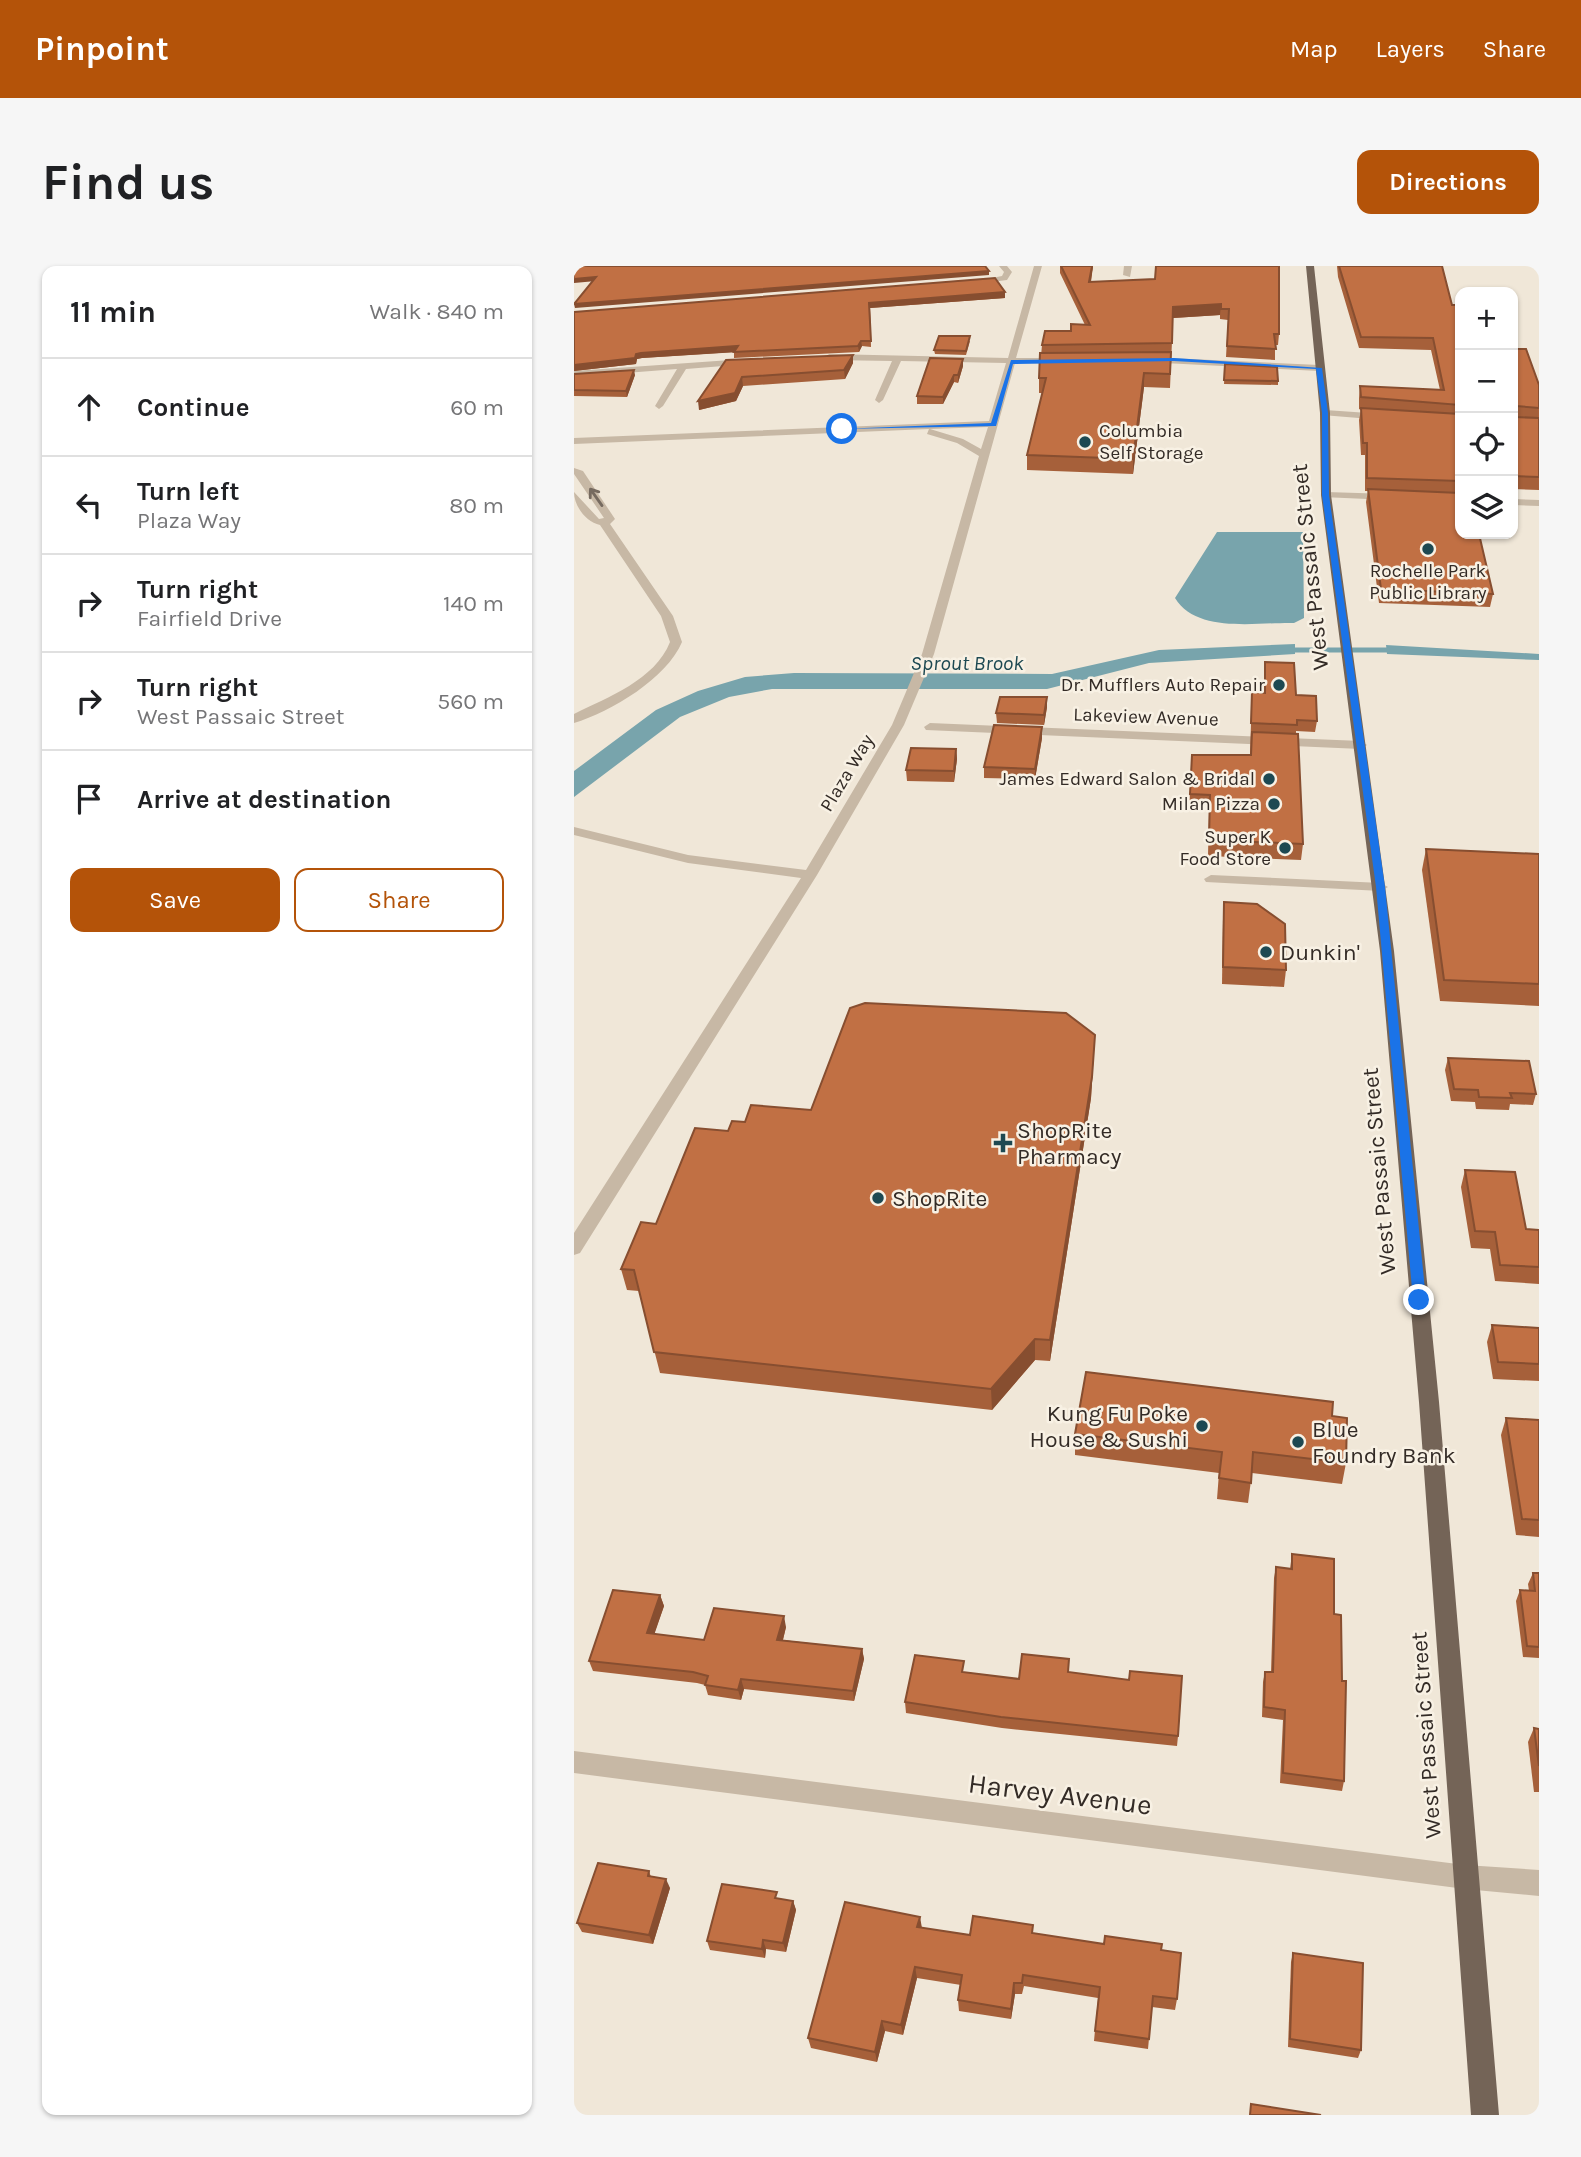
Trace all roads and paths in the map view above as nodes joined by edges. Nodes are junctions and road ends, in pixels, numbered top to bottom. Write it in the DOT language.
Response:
graph roads {
  1 [pos="1003,266"];
  2 [pos="1038,266"];
  3 [pos="1128,266"];
  4 [pos="1310,266"];
  5 [pos="1127,275"];
  6 [pos="963,282"];
  7 [pos="817,357"];
  8 [pos="897,360"];
  9 [pos="1133,360"];
  10 [pos="759,361"];
  11 [pos="1079,361"];
  12 [pos="1011,362"];
  13 [pos="683,366"];
  14 [pos="1319,368"];
  15 [pos="574,374"];
  16 [pos="879,400"];
  17 [pos="659,406"];
  18 [pos="1325,413"];
  19 [pos="1392,417"];
  20 [pos="994,424"];
  21 [pos="903,427"];
  22 [pos="574,441"];
  23 [pos="985,455"];
  24 [pos="574,471"];
  25 [pos="574,495"];
  26 [pos="1326,495"];
  27 [pos="1406,498"];
  28 [pos="1518,502"];
  29 [pos="1539,503"];
  30 [pos="604,523"];
  31 [pos="574,719"];
  32 [pos="930,727"];
  33 [pos="1361,745"];
  34 [pos="574,831"];
  35 [pos="810,875"];
  36 [pos="1210,879"];
  37 [pos="1381,887"];
  38 [pos="574,1248"];
  39 [pos="574,1762"];
  40 [pos="1465,1877"];
  41 [pos="1539,1883"];
  42 [pos="1485,2115"];
  1 -- 6 [label="street"];
  2 -- 12 [label="street, Plaza Way"];
  3 -- 5 [label="street"];
  4 -- 14 [label="main road, West Passaic Street"];
  7 -- 8 [label="street"];
  8 -- 12 [label="street"];
  8 -- 16 [label="street"];
  9 -- 14 [label="street"];
  10 -- 13 [label="street"];
  11 -- 12 [label="street"];
  12 -- 20 [label="street, Plaza Way"];
  13 -- 15 [label="street"];
  13 -- 17 [label="street"];
  14 -- 18 [label="main road, West Passaic Street"];
  18 -- 19 [label="street"];
  18 -- 26 [label="main road, West Passaic Street"];
  20 -- 21 [label="street"];
  20 -- 23 [label="street, Plaza Way"];
  21 -- 22 [label="street"];
  21 -- 23 [label="street"];
  23 -- 35 [label="street, Plaza Way"];
  30 -- 24 [label="street, one-way"];
  25 -- 30 [label="street"];
  26 -- 27 [label="street"];
  26 -- 33 [label="main road, West Passaic Street"];
  28 -- 29 [label="street"];
  30 -- 31 [label="street"];
  32 -- 33 [label="street, Lakeview Avenue"];
  33 -- 37 [label="main road, West Passaic Street"];
  34 -- 35 [label="street"];
  35 -- 38 [label="street, Plaza Way"];
  36 -- 37 [label="street"];
  37 -- 40 [label="main road, West Passaic Street"];
  39 -- 40 [label="street, Harvey Avenue"];
  40 -- 41 [label="street, Harvey Avenue"];
  40 -- 42 [label="main road, West Passaic Street"];
}
